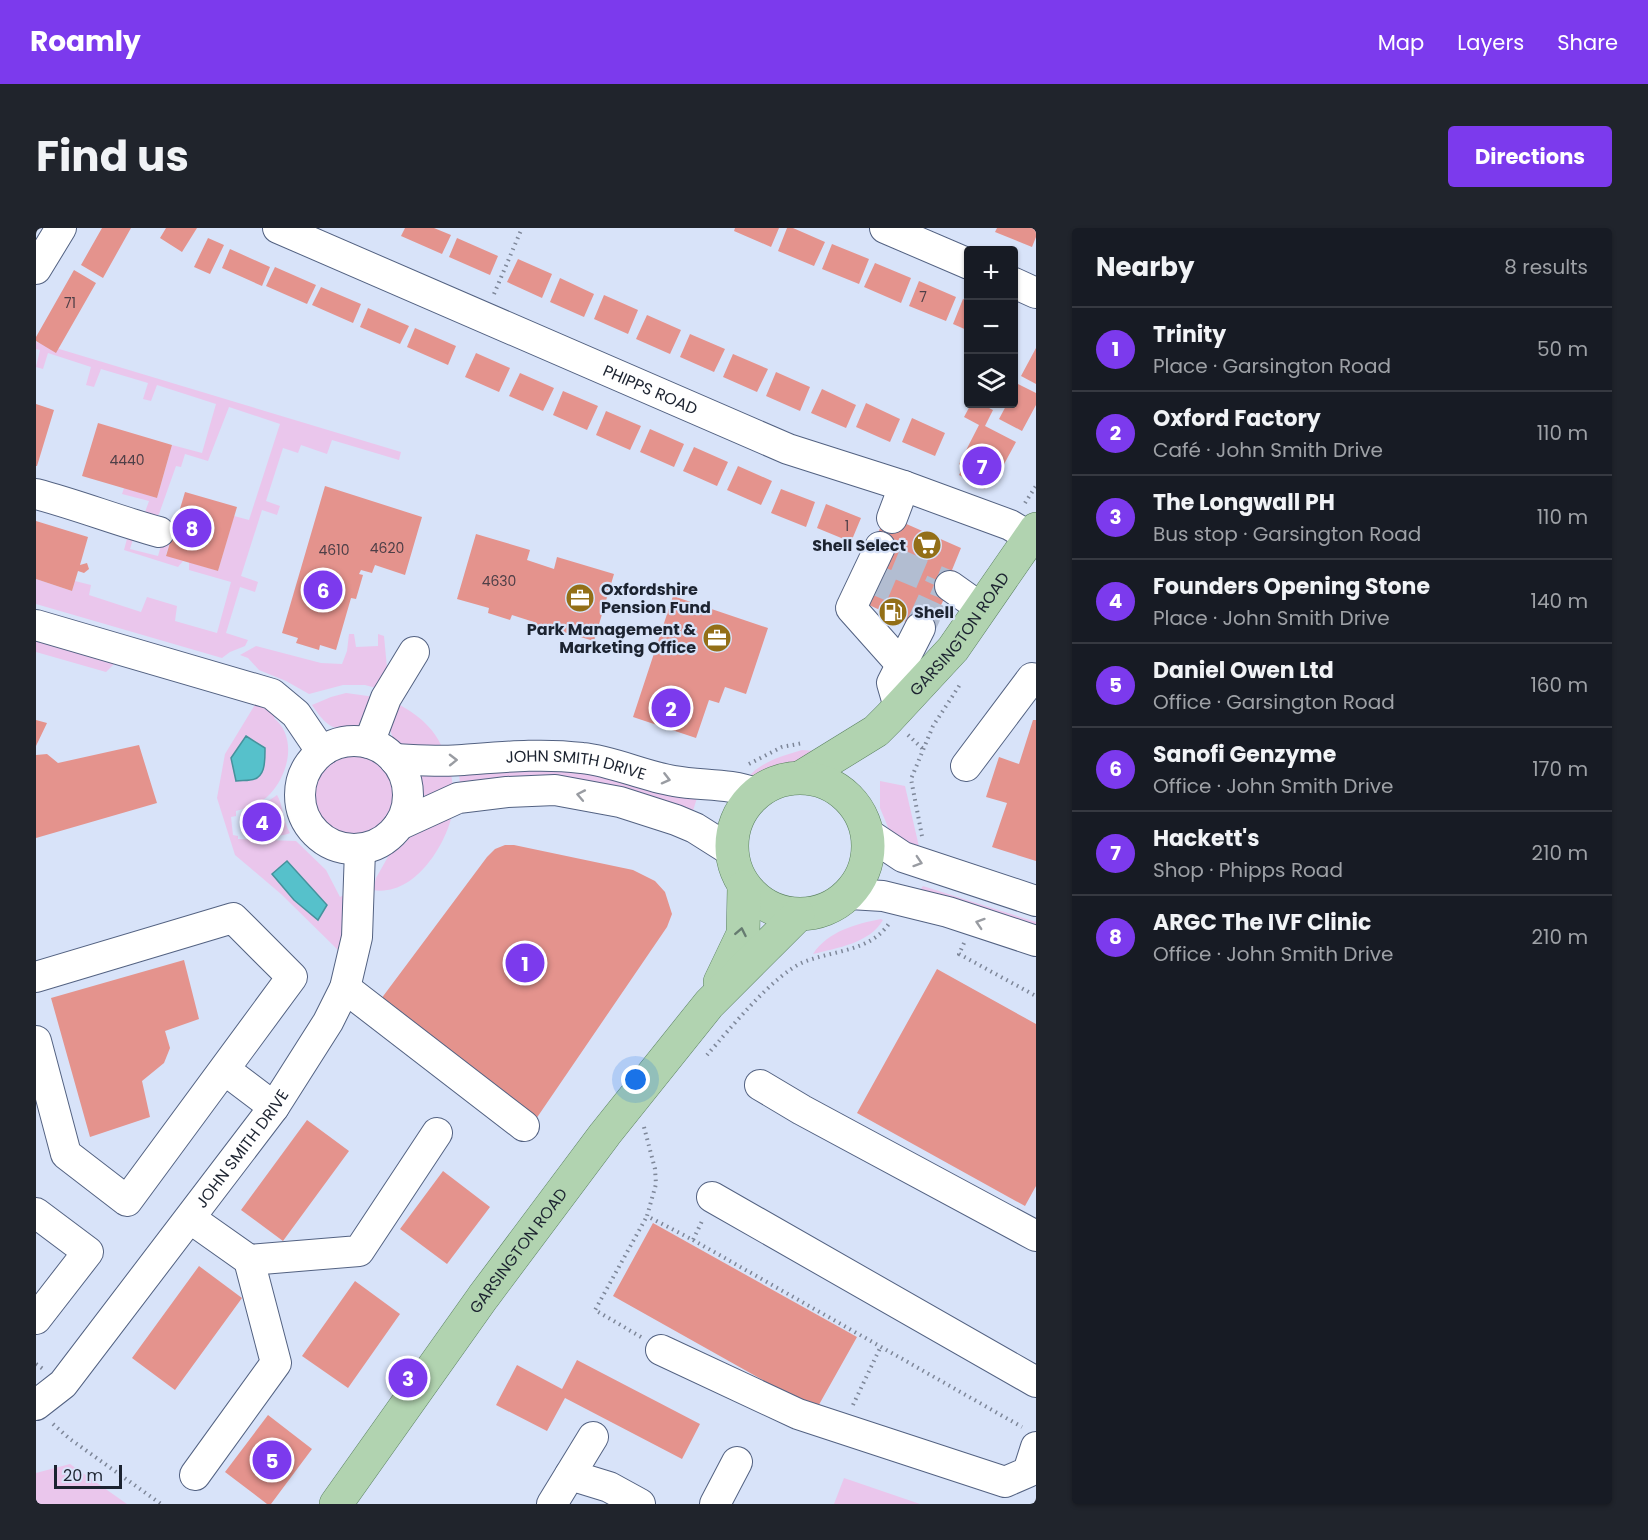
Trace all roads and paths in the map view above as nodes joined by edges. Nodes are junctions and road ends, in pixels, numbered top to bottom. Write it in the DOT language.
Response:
graph roads {
  1 [pos="278,228"];
  2 [pos="522,228"];
  3 [pos="885,228"];
  4 [pos="964,262"];
  5 [pos="1018,285"];
  6 [pos="1036,293"];
  7 [pos="484,318"];
  8 [pos="904,486"];
  9 [pos="1036,486"];
  10 [pos="36,494"];
  11 [pos="892,518"];
  12 [pos="1028,526"];
  13 [pos="159,532"];
  14 [pos="879,547"];
  15 [pos="950,586"];
  16 [pos="981,608"];
  17 [pos="36,625"];
  18 [pos="414,652"];
  19 [pos="964,678"];
  20 [pos="1036,679"];
  21 [pos="899,707"];
  22 [pos="876,731"];
  23 [pos="369,743"];
  24 [pos="805,743"];
  25 [pos="324,750"];
  26 [pos="394,759"];
  27 [pos="966,765"];
  28 [pos="803,776"];
  29 [pos="748,780"];
  30 [pos="849,796"];
  31 [pos="399,825"];
  32 [pos="867,833"];
  33 [pos="922,839"];
  34 [pos="360,850"];
  35 [pos="733,852"];
  36 [pos="744,887"];
  37 [pos="850,894"];
  38 [pos="1036,901"];
  39 [pos="798,915"];
  40 [pos="895,915"];
  41 [pos="1036,941"];
  42 [pos="959,954"];
  43 [pos="36,977"];
  44 [pos="345,988"];
  45 [pos="1036,996"];
  46 [pos="709,1004"];
  47 [pos="36,1041"];
  48 [pos="699,1062"];
  49 [pos="225,1070"];
  50 [pos="760,1085"];
  51 [pos="274,1107"];
  52 [pos="524,1126"];
  53 [pos="636,1132"];
  54 [pos="437,1133"];
  55 [pos="712,1197"];
  56 [pos="36,1213"];
  57 [pos="647,1216"];
  58 [pos="190,1219"];
  59 [pos="1036,1236"];
  60 [pos="693,1240"];
  61 [pos="249,1260"];
  62 [pos="36,1319"];
  63 [pos="881,1346"];
  64 [pos="661,1350"];
  65 [pos="1036,1382"];
  66 [pos="41,1411"];
  67 [pos="842,1429"];
  68 [pos="593,1437"];
  69 [pos="1032,1456"];
  70 [pos="737,1462"];
  71 [pos="195,1475"];
  72 [pos="570,1475"];
  73 [pos="160,1504"];
  74 [pos="336,1504"];
  75 [pos="552,1504"];
  76 [pos="640,1504"];
  77 [pos="715,1504"];
  1 -- 7 [label="street, PHIPPS ROAD"];
  2 -- 7 [label="path"];
  3 -- 4 [label="street"];
  5 -- 6 [label="street"];
  7 -- 8 [label="street, PHIPPS ROAD"];
  8 -- 11 [label="street"];
  8 -- 12 [label="street, PHIPPS ROAD"];
  9 -- 12 [label="path"];
  10 -- 13 [label="street"];
  12 -- 16 [label="main road, GARSINGTON ROAD"];
  14 -- 21 [label="street"];
  15 -- 16 [label="street"];
  16 -- 21 [label="main road, GARSINGTON ROAD"];
  17 -- 25 [label="street"];
  18 -- 23 [label="street"];
  19 -- 33 [label="path"];
  20 -- 27 [label="street"];
  21 -- 22 [label="main road, GARSINGTON ROAD"];
  22 -- 28 [label="main road, GARSINGTON ROAD"];
  22 -- 30 [label="main road, GARSINGTON ROAD"];
  23 -- 25 [label="street"];
  23 -- 26 [label="street"];
  24 -- 29 [label="path"];
  25 -- 34 [label="street"];
  26 -- 29 [label="street, JOHN SMITH DRIVE, one-way"];
  26 -- 31 [label="street"];
  28 -- 29 [label="main road"];
  28 -- 30 [label="main road"];
  29 -- 35 [label="main road"];
  30 -- 32 [label="main road"];
  31 -- 34 [label="street, JOHN SMITH DRIVE"];
  35 -- 31 [label="street, JOHN SMITH DRIVE, one-way"];
  32 -- 37 [label="main road"];
  32 -- 38 [label="street, one-way"];
  34 -- 44 [label="street, JOHN SMITH DRIVE"];
  35 -- 36 [label="main road"];
  36 -- 39 [label="main road"];
  46 -- 36 [label="main road, one-way"];
  37 -- 39 [label="main road"];
  41 -- 37 [label="street, one-way"];
  39 -- 46 [label="main road"];
  40 -- 48 [label="path"];
  42 -- 45 [label="path"];
  43 -- 49 [label="street"];
  44 -- 51 [label="street, JOHN SMITH DRIVE"];
  44 -- 52 [label="street"];
  46 -- 74 [label="main road, GARSINGTON ROAD"];
  47 -- 49 [label="street"];
  49 -- 51 [label="street"];
  50 -- 59 [label="street"];
  51 -- 58 [label="street, JOHN SMITH DRIVE"];
  53 -- 57 [label="path"];
  54 -- 61 [label="street"];
  55 -- 60 [label="path"];
  55 -- 65 [label="street"];
  56 -- 62 [label="street"];
  57 -- 60 [label="path"];
  57 -- 64 [label="path"];
  58 -- 61 [label="street"];
  58 -- 66 [label="street, JOHN SMITH DRIVE"];
  60 -- 63 [label="path"];
  61 -- 71 [label="street"];
  63 -- 67 [label="path"];
  63 -- 69 [label="path"];
  64 -- 67 [label="street"];
  66 -- 73 [label="path"];
  67 -- 69 [label="street"];
  68 -- 72 [label="street"];
  70 -- 77 [label="street"];
  72 -- 75 [label="street"];
  72 -- 76 [label="street"];
}
